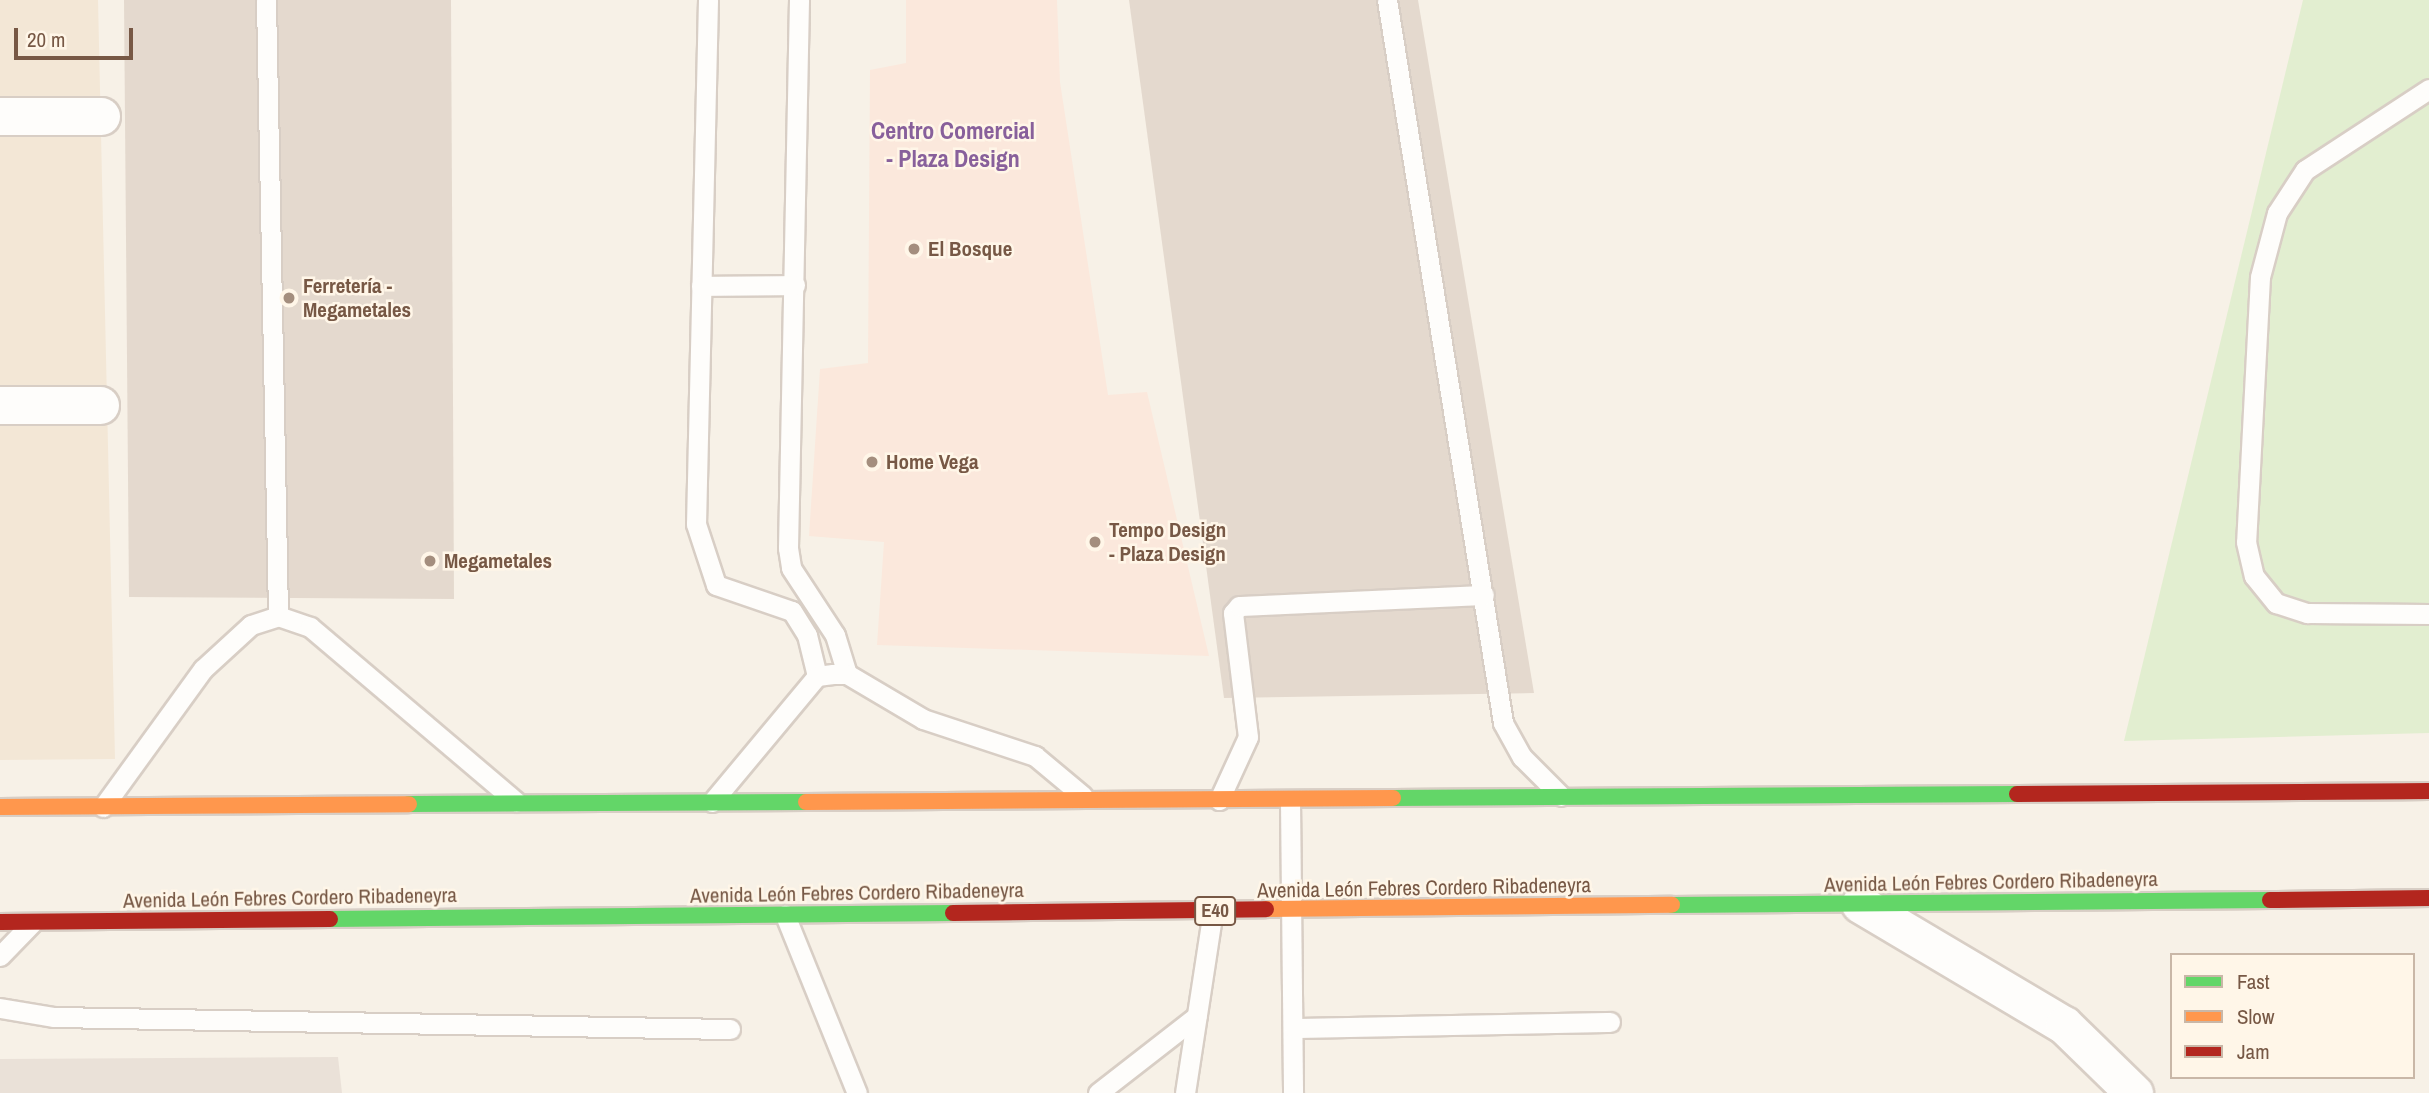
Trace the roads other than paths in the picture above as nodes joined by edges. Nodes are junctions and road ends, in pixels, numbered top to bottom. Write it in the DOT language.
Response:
graph roads {
  1 [pos="266,0"];
  2 [pos="708,0"];
  3 [pos="799,0"];
  4 [pos="1387,0"];
  5 [pos="2429,89"];
  6 [pos="0,116"];
  7 [pos="102,116"];
  8 [pos="795,285"];
  9 [pos="701,286"];
  10 [pos="0,405"];
  11 [pos="100,405"];
  12 [pos="804,589"];
  13 [pos="1484,595"];
  14 [pos="780,606"];
  15 [pos="2429,614"];
  16 [pos="278,616"];
  17 [pos="847,674"];
  18 [pos="817,676"];
  19 [pos="2429,791"];
  20 [pos="1564,799"];
  21 [pos="1089,801"];
  22 [pos="1290,801"];
  23 [pos="1217,802"];
  24 [pos="710,804"];
  25 [pos="519,805"];
  26 [pos="0,807"];
  27 [pos="103,807"];
  28 [pos="2429,898"];
  29 [pos="1860,904"];
  30 [pos="1295,910"];
  31 [pos="1213,911"];
  32 [pos="785,915"];
  33 [pos="0,922"];
  34 [pos="32,922"];
  35 [pos="0,956"];
  36 [pos="0,1008"];
  37 [pos="1197,1016"];
  38 [pos="1610,1022"];
  39 [pos="1294,1028"];
  40 [pos="730,1029"];
  41 [pos="857,1093"];
  42 [pos="1098,1093"];
  43 [pos="1185,1093"];
  44 [pos="1293,1093"];
  45 [pos="2134,1093"];
  1 -- 16 [label="lane"];
  2 -- 9 [label="lane"];
  3 -- 8 [label="lane"];
  4 -- 13 [label="lane"];
  5 -- 15 [label="lane"];
  6 -- 7 [label="street"];
  8 -- 9 [label="lane"];
  8 -- 12 [label="lane"];
  9 -- 14 [label="lane"];
  10 -- 11 [label="street"];
  12 -- 14 [label="lane"];
  12 -- 17 [label="lane"];
  13 -- 20 [label="lane"];
  13 -- 23 [label="lane"];
  14 -- 18 [label="lane"];
  16 -- 25 [label="lane"];
  16 -- 27 [label="lane"];
  17 -- 18 [label="lane"];
  17 -- 21 [label="lane"];
  18 -- 24 [label="lane"];
  19 -- 20 [label="highway"];
  20 -- 22 [label="highway"];
  21 -- 23 [label="highway"];
  21 -- 24 [label="highway"];
  22 -- 23 [label="highway"];
  22 -- 30 [label="lane"];
  24 -- 25 [label="highway"];
  25 -- 27 [label="highway"];
  26 -- 27 [label="highway"];
  28 -- 29 [label="highway, Avenida León Febres Cordero Ribadeneyra / E40"];
  29 -- 30 [label="highway, Avenida León Febres Cordero Ribadeneyra / E40"];
  29 -- 45 [label="street"];
  30 -- 31 [label="highway, Avenida León Febres Cordero Ribadeneyra / E40"];
  30 -- 39 [label="lane"];
  31 -- 32 [label="highway, Avenida León Febres Cordero Ribadeneyra / E40"];
  31 -- 37 [label="lane"];
  32 -- 34 [label="highway, Avenida León Febres Cordero Ribadeneyra / E40"];
  32 -- 41 [label="lane"];
  33 -- 34 [label="highway, Avenida León Febres Cordero Ribadeneyra / E40"];
  34 -- 35 [label="lane"];
  36 -- 40 [label="lane"];
  37 -- 42 [label="lane"];
  37 -- 43 [label="lane"];
  38 -- 39 [label="lane"];
  39 -- 44 [label="lane"];
}
